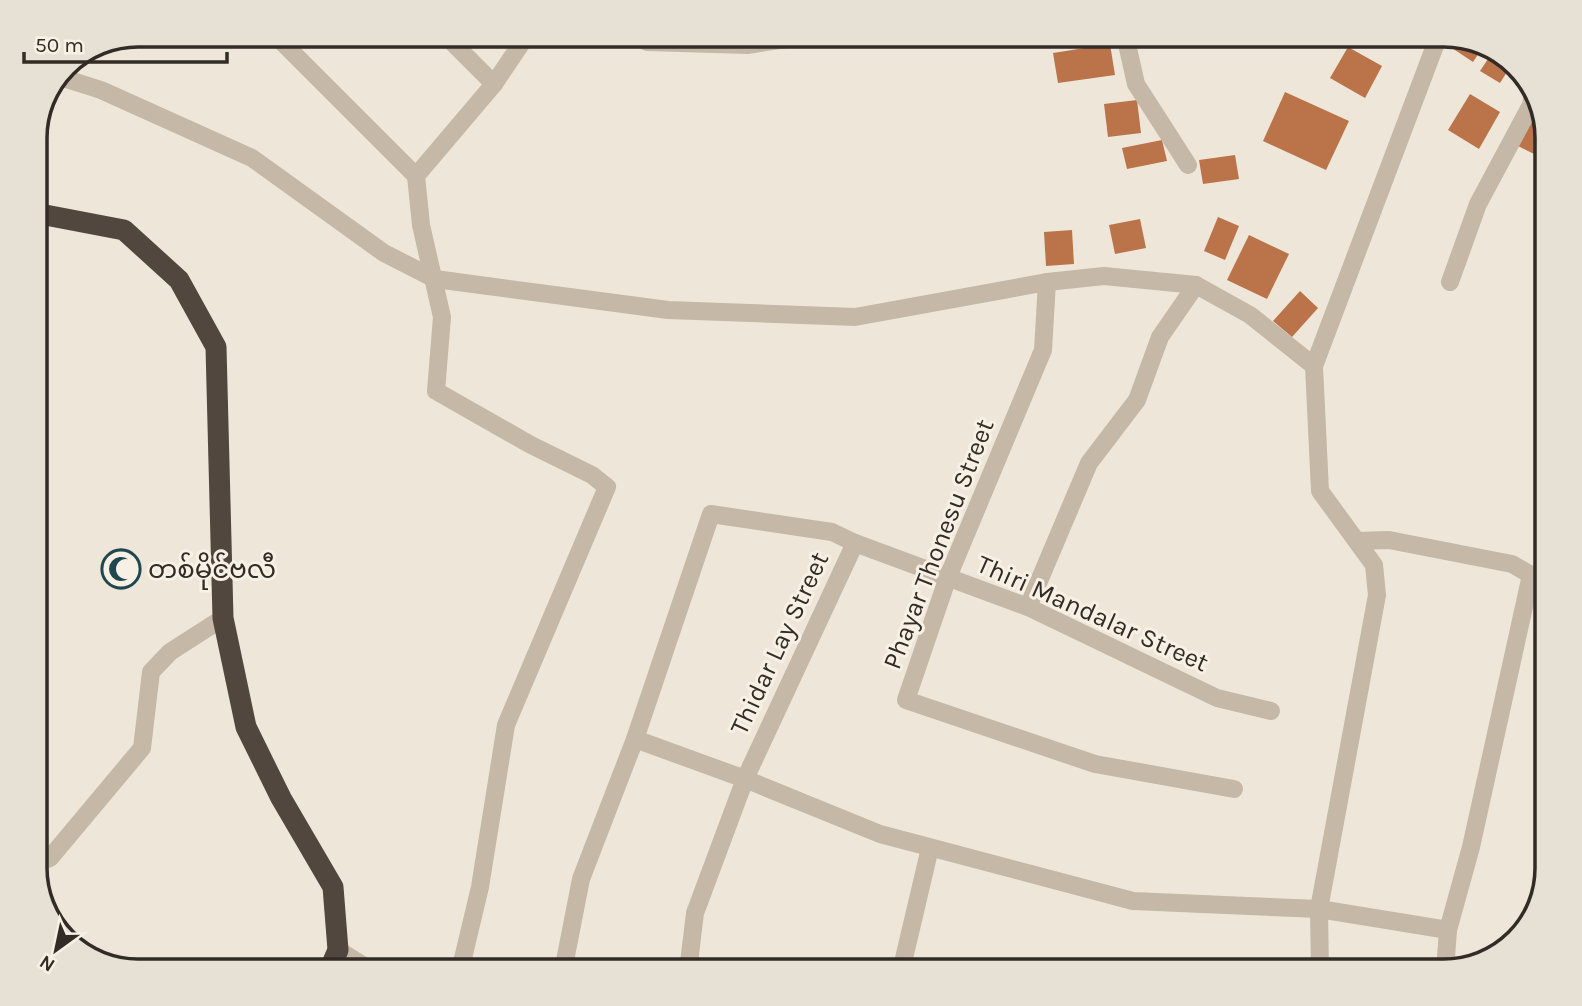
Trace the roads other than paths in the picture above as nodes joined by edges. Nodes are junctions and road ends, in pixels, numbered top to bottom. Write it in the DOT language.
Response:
graph roads {
  1 [pos="287,47"];
  2 [pos="457,47"];
  3 [pos="519,47"];
  4 [pos="1128,47"];
  5 [pos="1434,47"];
  6 [pos="69,80"];
  7 [pos="494,84"];
  8 [pos="1529,108"];
  9 [pos="1188,165"];
  10 [pos="416,176"];
  11 [pos="47,216"];
  12 [pos="435,279"];
  13 [pos="1047,282"];
  14 [pos="1450,282"];
  15 [pos="1196,285"];
  16 [pos="1314,366"];
  17 [pos="1357,541"];
  18 [pos="855,543"];
  19 [pos="948,578"];
  20 [pos="1028,607"];
  21 [pos="223,618"];
  22 [pos="1271,711"];
  23 [pos="635,738"];
  24 [pos="745,779"];
  25 [pos="1234,789"];
  26 [pos="930,848"];
  27 [pos="47,859"];
  28 [pos="1319,909"];
  29 [pos="1448,930"];
  30 [pos="338,950"];
  31 [pos="334,959"];
  32 [pos="353,959"];
  33 [pos="463,959"];
  34 [pos="566,959"];
  35 [pos="689,959"];
  36 [pos="904,959"];
  37 [pos="1320,959"];
  38 [pos="1446,959"];
  1 -- 10 [label="street"];
  2 -- 7 [label="street"];
  3 -- 7 [label="street"];
  4 -- 9 [label="street"];
  5 -- 16 [label="street"];
  6 -- 12 [label="street"];
  7 -- 10 [label="street"];
  8 -- 14 [label="street"];
  10 -- 12 [label="street"];
  11 -- 21 [label="highway"];
  12 -- 13 [label="street"];
  12 -- 33 [label="street"];
  13 -- 15 [label="street"];
  13 -- 19 [label="street, Phayar Thonesu Street"];
  15 -- 16 [label="street"];
  15 -- 20 [label="street"];
  16 -- 17 [label="street"];
  17 -- 28 [label="street"];
  17 -- 29 [label="street"];
  18 -- 19 [label="street, Thiri Mandalar Street"];
  18 -- 23 [label="street, Thidar Lay Street"];
  18 -- 24 [label="street, Thidar Lay Street"];
  19 -- 20 [label="street, Thiri Mandalar Street"];
  19 -- 25 [label="street, Phayar Thonesu Street"];
  20 -- 22 [label="street, Thiri Mandalar Street"];
  21 -- 27 [label="street"];
  21 -- 30 [label="highway"];
  23 -- 24 [label="street"];
  23 -- 34 [label="street"];
  24 -- 26 [label="street"];
  24 -- 35 [label="street, Thidar Lay Street"];
  26 -- 28 [label="street"];
  26 -- 36 [label="street"];
  28 -- 29 [label="street"];
  28 -- 37 [label="street"];
  29 -- 38 [label="street"];
  30 -- 31 [label="highway"];
  30 -- 32 [label="street"];
}
